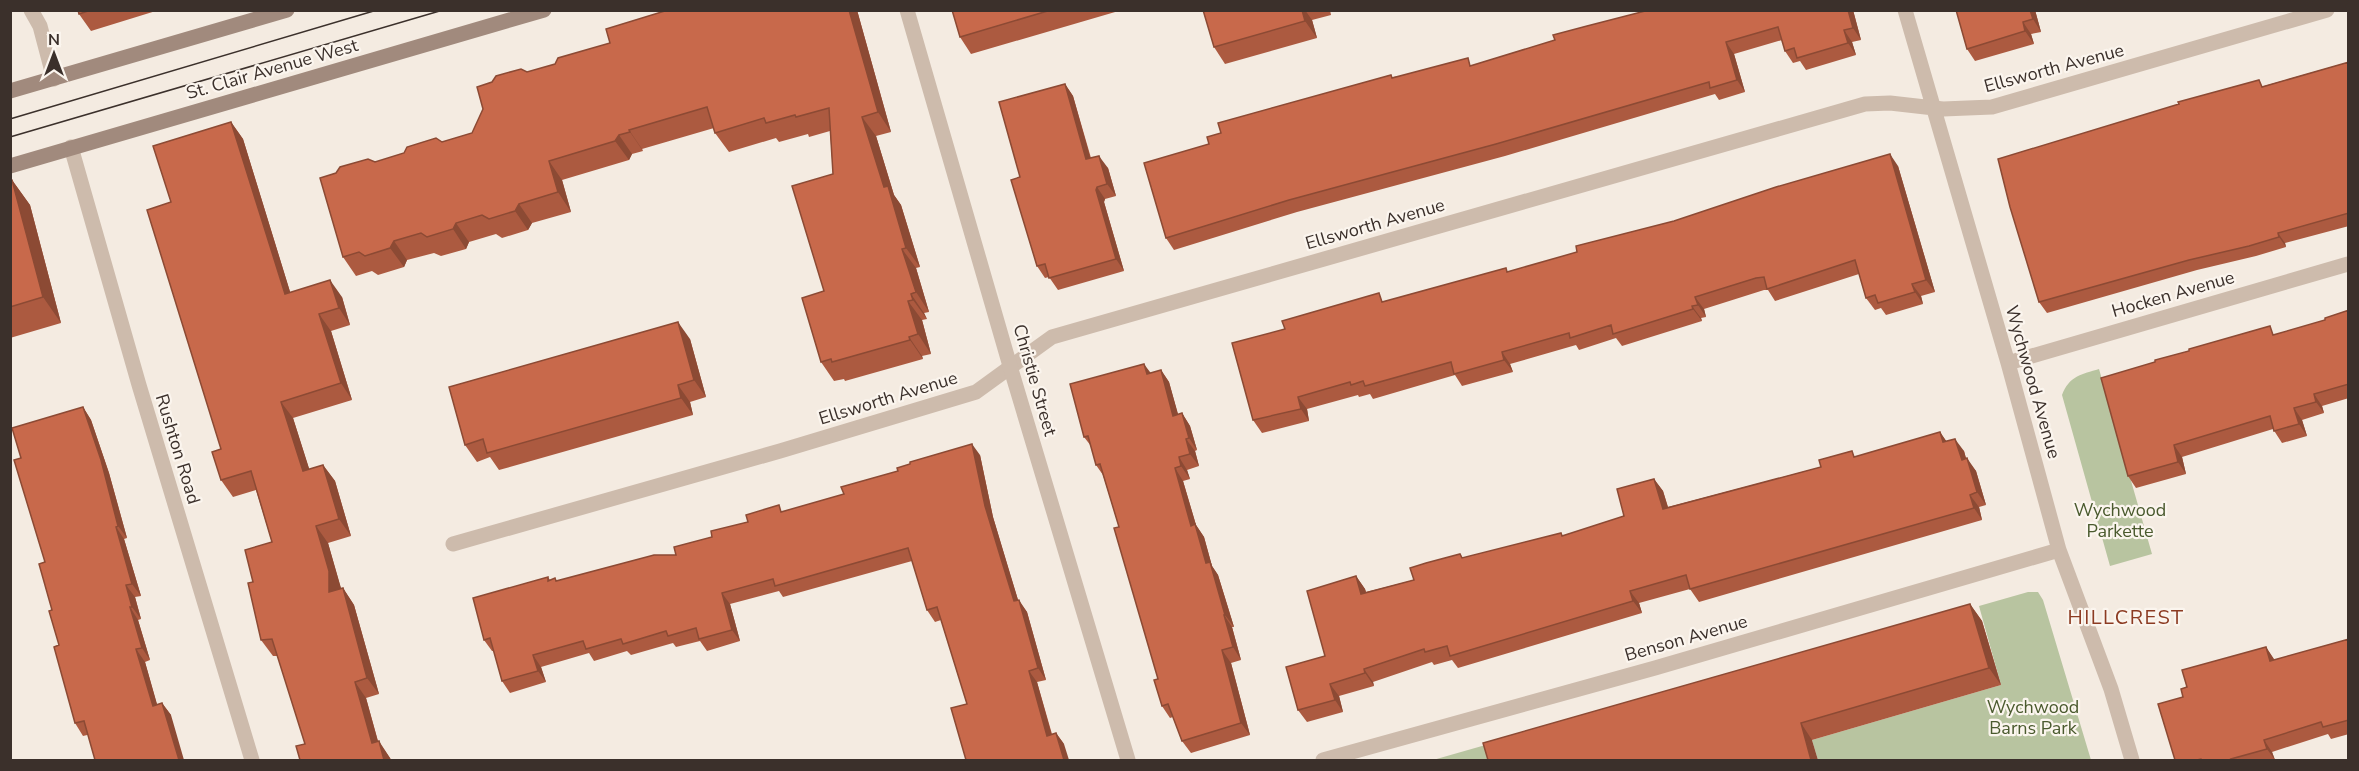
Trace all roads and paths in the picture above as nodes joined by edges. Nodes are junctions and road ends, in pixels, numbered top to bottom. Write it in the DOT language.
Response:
graph roads {
  1 [pos="31,10"];
  2 [pos="287,10"];
  3 [pos="544,10"];
  4 [pos="907,10"];
  5 [pos="1905,10"];
  6 [pos="2327,10"];
  7 [pos="54,79"];
  8 [pos="10,91"];
  9 [pos="1934,109"];
  10 [pos="71,147"];
  11 [pos="10,166"];
  12 [pos="2349,264"];
  13 [pos="2008,363"];
  14 [pos="1010,366"];
  15 [pos="453,544"];
  16 [pos="2059,550"];
  17 [pos="252,760"];
  18 [pos="1128,760"];
  19 [pos="1323,760"];
  20 [pos="2132,760"];
  1 -- 7 [label="street"];
  2 -- 7 [label="main road"];
  3 -- 10 [label="main road, St. Clair Avenue West"];
  4 -- 14 [label="street, Christie Street"];
  5 -- 9 [label="street, Wychwood Avenue"];
  6 -- 9 [label="street, Ellsworth Avenue"];
  7 -- 8 [label="main road"];
  9 -- 13 [label="street, Wychwood Avenue"];
  9 -- 14 [label="street, Ellsworth Avenue"];
  10 -- 11 [label="main road, St. Clair Avenue West"];
  10 -- 17 [label="street, Rushton Road"];
  12 -- 13 [label="street, Hocken Avenue"];
  13 -- 16 [label="street, Wychwood Avenue"];
  14 -- 15 [label="street, Ellsworth Avenue"];
  14 -- 18 [label="street, Christie Street"];
  16 -- 19 [label="street, Benson Avenue"];
  16 -- 20 [label="street, Wychwood Avenue"];
}
